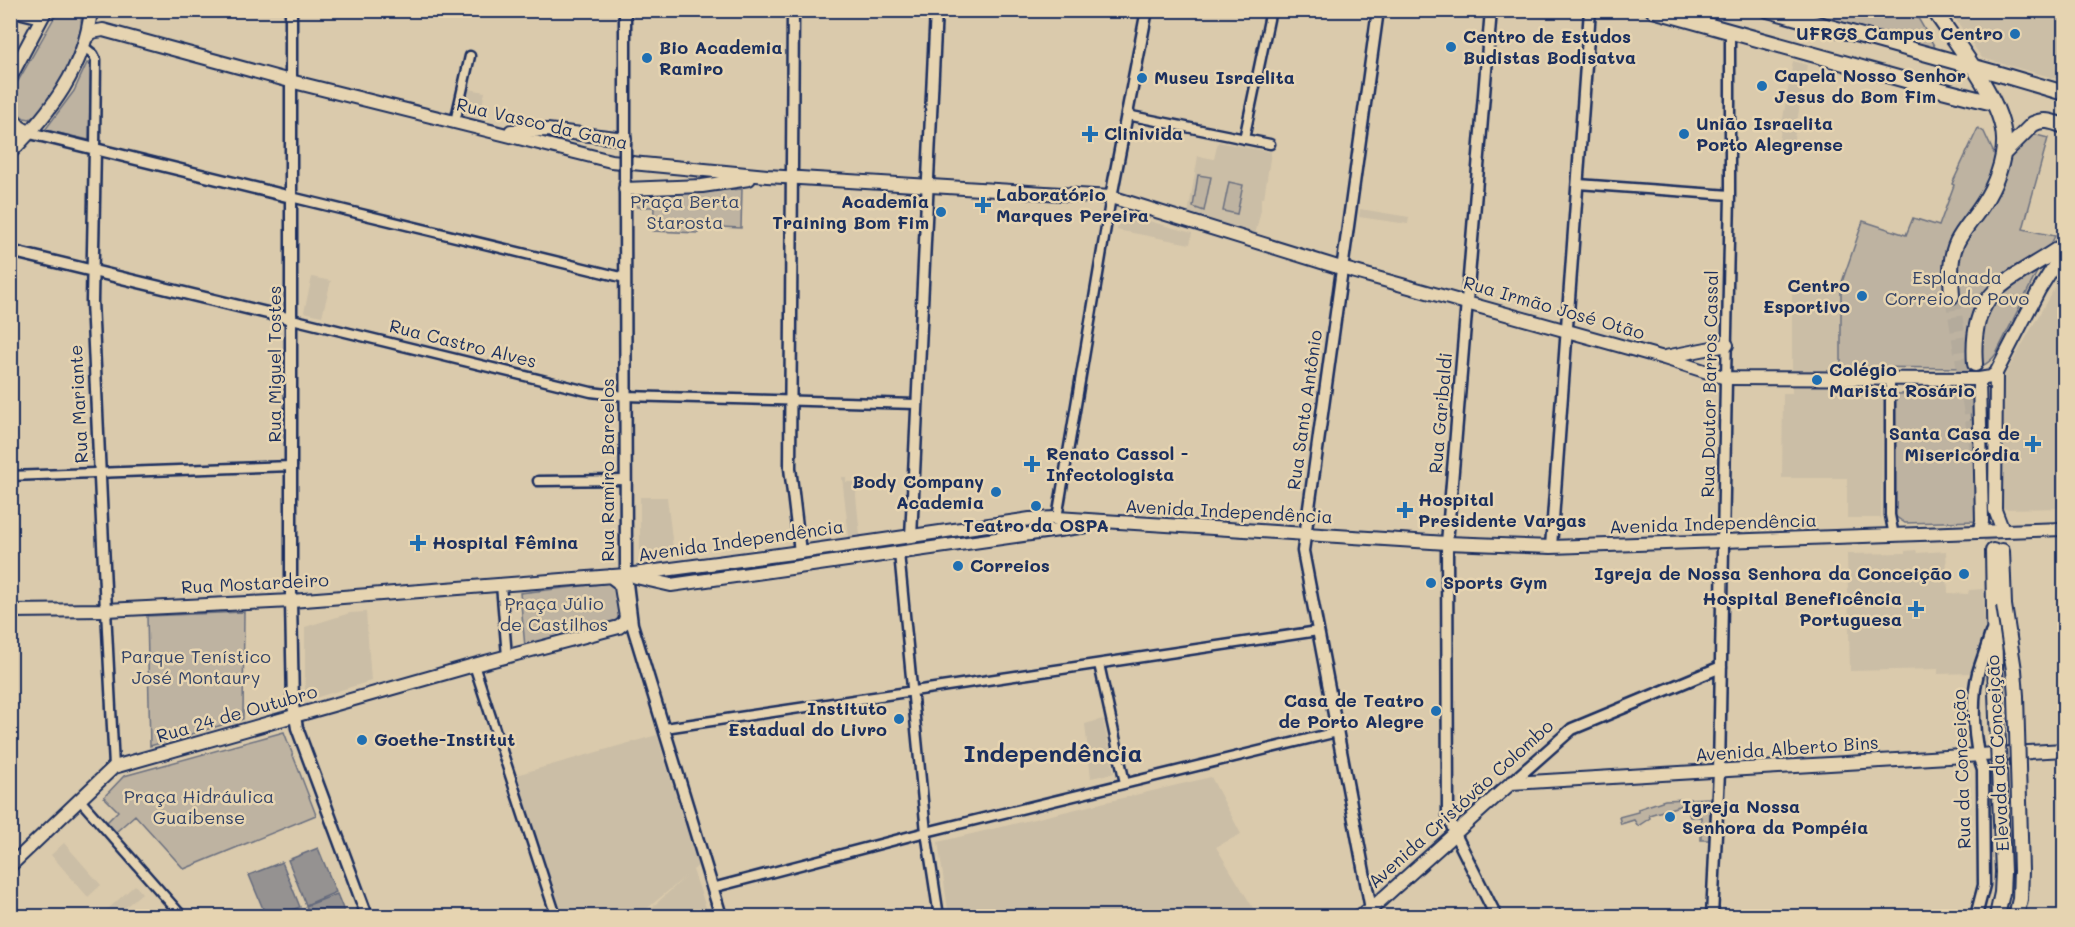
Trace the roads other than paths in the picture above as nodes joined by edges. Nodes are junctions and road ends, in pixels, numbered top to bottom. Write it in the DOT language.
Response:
graph roads {
  1 [pos="91,10"];
  2 [pos="625,10"];
  3 [pos="793,10"];
  4 [pos="936,10"];
  5 [pos="1147,10"];
  6 [pos="1271,10"];
  7 [pos="1378,10"];
  8 [pos="1491,10"];
  9 [pos="1590,10"];
  10 [pos="1653,10"];
  11 [pos="1768,10"];
  12 [pos="1934,10"];
  13 [pos="10,11"];
  14 [pos="288,11"];
  15 [pos="44,15"];
  16 [pos="1948,31"];
  17 [pos="1730,32"];
  18 [pos="84,42"];
  19 [pos="470,56"];
  20 [pos="1946,59"];
  21 [pos="1971,65"];
  22 [pos="10,78"];
  23 [pos="291,81"];
  24 [pos="2064,93"];
  25 [pos="1994,103"];
  26 [pos="10,115"];
  27 [pos="1127,115"];
  28 [pos="455,122"];
  29 [pos="2064,126"];
  30 [pos="495,132"];
  31 [pos="30,133"];
  32 [pos="1244,139"];
  33 [pos="625,141"];
  34 [pos="1270,144"];
  35 [pos="95,148"];
  36 [pos="10,153"];
  37 [pos="2004,153"];
  38 [pos="767,176"];
  39 [pos="792,177"];
  40 [pos="625,184"];
  41 [pos="1578,184"];
  42 [pos="927,186"];
  43 [pos="1730,195"];
  44 [pos="291,197"];
  45 [pos="1111,197"];
  46 [pos="2064,245"];
  47 [pos="2064,250"];
  48 [pos="10,251"];
  49 [pos="1341,268"];
  50 [pos="92,272"];
  51 [pos="625,278"];
  52 [pos="1952,296"];
  53 [pos="1466,302"];
  54 [pos="292,319"];
  55 [pos="1567,332"];
  56 [pos="1727,345"];
  57 [pos="1664,358"];
  58 [pos="1975,364"];
  59 [pos="1996,373"];
  60 [pos="1726,378"];
  61 [pos="1890,379"];
  62 [pos="1965,379"];
  63 [pos="1979,379"];
  64 [pos="1979,393"];
  65 [pos="625,396"];
  66 [pos="790,401"];
  67 [pos="916,404"];
  68 [pos="292,466"];
  69 [pos="101,472"];
  70 [pos="10,476"];
  71 [pos="626,480"];
  72 [pos="538,481"];
  73 [pos="1057,518"];
  74 [pos="1112,523"];
  75 [pos="2064,529"];
  76 [pos="2003,531"];
  77 [pos="1979,532"];
  78 [pos="1304,534"];
  79 [pos="1894,536"];
  80 [pos="911,537"];
  81 [pos="1723,542"];
  82 [pos="1447,543"];
  83 [pos="1551,547"];
  84 [pos="800,552"];
  85 [pos="899,553"];
  86 [pos="626,575"];
  87 [pos="610,576"];
  88 [pos="501,585"];
  89 [pos="291,601"];
  90 [pos="106,610"];
  91 [pos="10,611"];
  92 [pos="1994,622"];
  93 [pos="632,624"];
  94 [pos="619,627"];
  95 [pos="1318,631"];
  96 [pos="507,656"];
  97 [pos="1099,664"];
  98 [pos="474,665"];
  99 [pos="1721,667"];
  100 [pos="913,690"];
  101 [pos="295,717"];
  102 [pos="665,728"];
  103 [pos="1337,732"];
  104 [pos="2064,750"];
  105 [pos="1976,754"];
  106 [pos="114,767"];
  107 [pos="1719,772"];
  108 [pos="1125,783"];
  109 [pos="1511,783"];
  110 [pos="79,799"];
  111 [pos="926,832"];
  112 [pos="1455,834"];
  113 [pos="10,866"];
  114 [pos="712,888"];
  115 [pos="1373,913"];
  116 [pos="182,916"];
  117 [pos="367,916"];
  118 [pos="556,916"];
  119 [pos="721,916"];
  120 [pos="939,916"];
  121 [pos="1359,916"];
  122 [pos="1496,916"];
  123 [pos="1712,916"];
  124 [pos="1976,916"];
  125 [pos="1997,916"];
  126 [pos="2016,916"];
  1 -- 18 [label="main road"];
  2 -- 33 [label="street, Rua Ramiro Barcelos"];
  3 -- 39 [label="street"];
  4 -- 42 [label="street"];
  5 -- 27 [label="street"];
  6 -- 32 [label="street"];
  7 -- 49 [label="street, Rua Santo Antônio"];
  8 -- 53 [label="street, Rua Garibaldi"];
  9 -- 41 [label="street"];
  10 -- 17 [label="main road"];
  11 -- 20 [label="main road"];
  12 -- 16 [label="main road"];
  13 -- 15 [label="street"];
  14 -- 23 [label="street, Rua Miguel Tostes"];
  15 -- 22 [label="main road"];
  16 -- 20 [label="main road"];
  16 -- 21 [label="main road"];
  17 -- 25 [label="main road"];
  17 -- 43 [label="street, Rua Doutor Barros Cassal"];
  18 -- 23 [label="main road, Rua Vasco da Gama"];
  18 -- 31 [label="main road"];
  18 -- 35 [label="street, Rua Mariante"];
  19 -- 28 [label="street"];
  20 -- 21 [label="main road"];
  21 -- 24 [label="main road"];
  21 -- 25 [label="main road"];
  23 -- 28 [label="main road, Rua Vasco da Gama"];
  23 -- 44 [label="street, Rua Miguel Tostes"];
  25 -- 37 [label="main road"];
  26 -- 31 [label="main road"];
  27 -- 32 [label="street"];
  27 -- 45 [label="street"];
  28 -- 30 [label="main road, Rua Vasco da Gama"];
  29 -- 37 [label="main road"];
  30 -- 33 [label="main road"];
  30 -- 38 [label="main road, Rua Vasco da Gama"];
  31 -- 35 [label="street"];
  31 -- 36 [label="main road"];
  32 -- 34 [label="street"];
  33 -- 40 [label="street, Rua Ramiro Barcelos, bridge"];
  35 -- 44 [label="street"];
  35 -- 50 [label="street, Rua Mariante"];
  37 -- 52 [label="main road"];
  38 -- 39 [label="main road, Rua Vasco da Gama"];
  38 -- 40 [label="main road"];
  39 -- 42 [label="main road, Rua Vasco da Gama"];
  39 -- 66 [label="street"];
  40 -- 51 [label="street, Rua Ramiro Barcelos"];
  41 -- 43 [label="street"];
  41 -- 55 [label="street"];
  42 -- 45 [label="main road, Rua Vasco da Gama"];
  42 -- 67 [label="street"];
  43 -- 56 [label="street, Rua Doutor Barros Cassal"];
  44 -- 51 [label="street"];
  44 -- 54 [label="street, Rua Miguel Tostes"];
  45 -- 49 [label="main road, Rua Irmão José Otão"];
  45 -- 73 [label="street"];
  46 -- 58 [label="main road"];
  47 -- 59 [label="main road"];
  48 -- 50 [label="street, Rua Castro Alves"];
  49 -- 53 [label="main road, Rua Irmão José Otão"];
  49 -- 78 [label="street, Rua Santo Antônio"];
  50 -- 54 [label="street, Rua Castro Alves"];
  50 -- 69 [label="street, Rua Mariante"];
  51 -- 65 [label="street, Rua Ramiro Barcelos"];
  53 -- 55 [label="main road, Rua Irmão José Otão"];
  53 -- 82 [label="street, Rua Garibaldi"];
  54 -- 65 [label="street, Rua Castro Alves"];
  54 -- 68 [label="street, Rua Miguel Tostes"];
  55 -- 57 [label="main road, Rua Irmão José Otão"];
  55 -- 83 [label="street"];
  56 -- 57 [label="main road"];
  56 -- 60 [label="street, Rua Doutor Barros Cassal"];
  57 -- 60 [label="main road, Rua Irmão José Otão"];
  59 -- 63 [label="main road, Rua Irmão José Otão"];
  59 -- 76 [label="main road"];
  60 -- 61 [label="main road, Rua Irmão José Otão"];
  60 -- 81 [label="street, Rua Doutor Barros Cassal"];
  61 -- 62 [label="main road, Rua Irmão José Otão"];
  61 -- 79 [label="street"];
  62 -- 63 [label="main road, Rua Irmão José Otão"];
  62 -- 64 [label="main road"];
  63 -- 64 [label="main road"];
  64 -- 77 [label="main road"];
  65 -- 66 [label="street, Rua Castro Alves"];
  65 -- 71 [label="street, Rua Ramiro Barcelos"];
  66 -- 67 [label="street, Rua Castro Alves"];
  66 -- 84 [label="street"];
  67 -- 80 [label="street"];
  68 -- 69 [label="street"];
  68 -- 89 [label="street, Rua Miguel Tostes"];
  69 -- 70 [label="street"];
  69 -- 90 [label="street, Rua Mariante"];
  71 -- 72 [label="street"];
  71 -- 86 [label="street, Rua Ramiro Barcelos"];
  73 -- 74 [label="main road, Avenida Independência"];
  73 -- 80 [label="main road, Avenida Independência"];
  74 -- 78 [label="main road, Avenida Independência"];
  74 -- 85 [label="main road, Avenida Independência"];
  75 -- 76 [label="main road, Avenida Independência"];
  76 -- 77 [label="main road, Avenida Independência"];
  77 -- 79 [label="main road, Avenida Independência"];
  78 -- 82 [label="main road, Avenida Independência"];
  78 -- 95 [label="street, Rua Santo Antônio"];
  79 -- 81 [label="main road, Avenida Independência"];
  80 -- 84 [label="main road, Avenida Independência"];
  81 -- 83 [label="main road, Avenida Independência"];
  81 -- 99 [label="street, Rua Doutor Barros Cassal"];
  82 -- 83 [label="main road, Avenida Independência"];
  82 -- 112 [label="street, Rua Garibaldi"];
  84 -- 86 [label="main road, Avenida Independência"];
  85 -- 86 [label="main road, Avenida Independência"];
  85 -- 100 [label="street"];
  86 -- 87 [label="main road, Avenida Independência"];
  86 -- 93 [label="street, Rua Ramiro Barcelos"];
  87 -- 88 [label="main road, Avenida Independência"];
  87 -- 94 [label="main road, Rua Ramiro Barcelos"];
  88 -- 89 [label="main road, Rua Mostardeiro"];
  88 -- 96 [label="street"];
  89 -- 90 [label="main road, Rua Mostardeiro"];
  89 -- 101 [label="street, Rua Miguel Tostes"];
  90 -- 91 [label="main road, Rua Mostardeiro"];
  90 -- 106 [label="street, Rua Mariante"];
  92 -- 105 [label="street, Rua da Conceição"];
  92 -- 125 [label="main road, Elevada da Conceição, bridge"];
  92 -- 126 [label="main road, Elevada da Conceição, bridge"];
  93 -- 94 [label="street"];
  93 -- 102 [label="street, Rua Ramiro Barcelos"];
  94 -- 96 [label="main road"];
  95 -- 97 [label="street"];
  95 -- 103 [label="street, Rua Santo Antônio"];
  96 -- 98 [label="main road, Rua 24 de Outubro"];
  97 -- 100 [label="street"];
  97 -- 108 [label="street"];
  98 -- 101 [label="main road, Rua 24 de Outubro"];
  98 -- 118 [label="street"];
  99 -- 107 [label="street, Rua Doutor Barros Cassal"];
  99 -- 109 [label="street, Avenida Cristóvão Colombo"];
  100 -- 102 [label="street"];
  100 -- 111 [label="street"];
  101 -- 106 [label="main road, Rua 24 de Outubro"];
  101 -- 117 [label="street, Rua Miguel Tostes"];
  102 -- 114 [label="street, Rua Ramiro Barcelos"];
  103 -- 108 [label="street"];
  103 -- 115 [label="street, Rua Santo Antônio"];
  104 -- 105 [label="main road, Avenida Alberto Bins"];
  105 -- 107 [label="main road, Avenida Alberto Bins"];
  105 -- 124 [label="street, Rua da Conceição"];
  106 -- 110 [label="main road, Rua 24 de Outubro"];
  107 -- 109 [label="main road, Avenida Alberto Bins"];
  107 -- 123 [label="street, Rua Doutor Barros Cassal"];
  108 -- 111 [label="street"];
  109 -- 112 [label="main road, Avenida Cristóvão Colombo"];
  110 -- 113 [label="main road, Rua 24 de Outubro"];
  110 -- 116 [label="street"];
  111 -- 114 [label="street"];
  111 -- 120 [label="street"];
  112 -- 115 [label="main road, Avenida Cristóvão Colombo"];
  112 -- 122 [label="street, Rua Garibaldi"];
  114 -- 119 [label="street, Rua Ramiro Barcelos"];
  115 -- 121 [label="main road, Avenida Cristóvão Colombo"];
}
